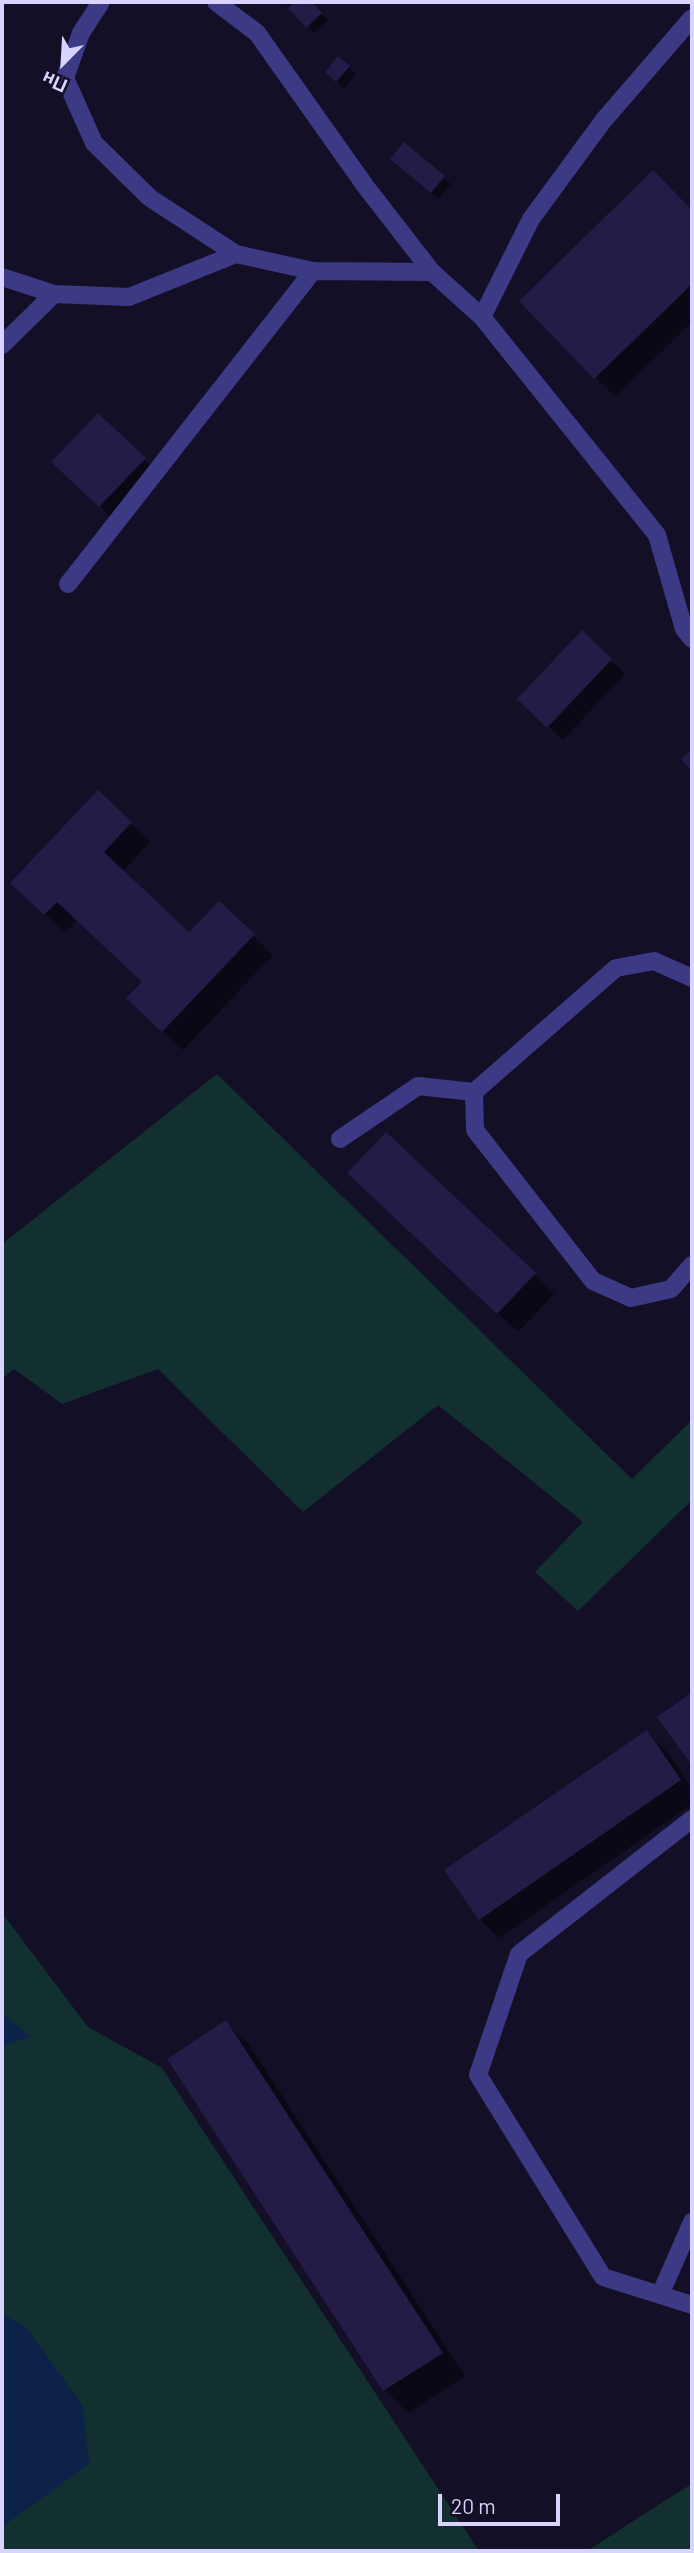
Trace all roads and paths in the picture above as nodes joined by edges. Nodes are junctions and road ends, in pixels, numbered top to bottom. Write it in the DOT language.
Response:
graph roads {
  1 [pos="101,2"];
  2 [pos="216,2"];
  3 [pos="692,18"];
  4 [pos="236,254"];
  5 [pos="313,271"];
  6 [pos="432,272"];
  7 [pos="2,277"];
  8 [pos="54,294"];
  9 [pos="482,317"];
  10 [pos="2,345"];
  11 [pos="68,584"];
  12 [pos="692,639"];
  13 [pos="692,978"];
  14 [pos="474,1092"];
  15 [pos="340,1139"];
  16 [pos="692,1265"];
  17 [pos="692,1819"];
  18 [pos="692,2222"];
  19 [pos="660,2295"];
  20 [pos="692,2305"];
  1 -- 4 [label="street"];
  2 -- 6 [label="street"];
  3 -- 9 [label="street"];
  4 -- 5 [label="street"];
  4 -- 8 [label="street"];
  5 -- 6 [label="street"];
  5 -- 11 [label="street"];
  6 -- 9 [label="street"];
  7 -- 8 [label="street"];
  8 -- 10 [label="street"];
  9 -- 12 [label="street"];
  13 -- 14 [label="street"];
  14 -- 15 [label="street"];
  14 -- 16 [label="street"];
  17 -- 19 [label="street"];
  18 -- 19 [label="street"];
  19 -- 20 [label="street"];
}
